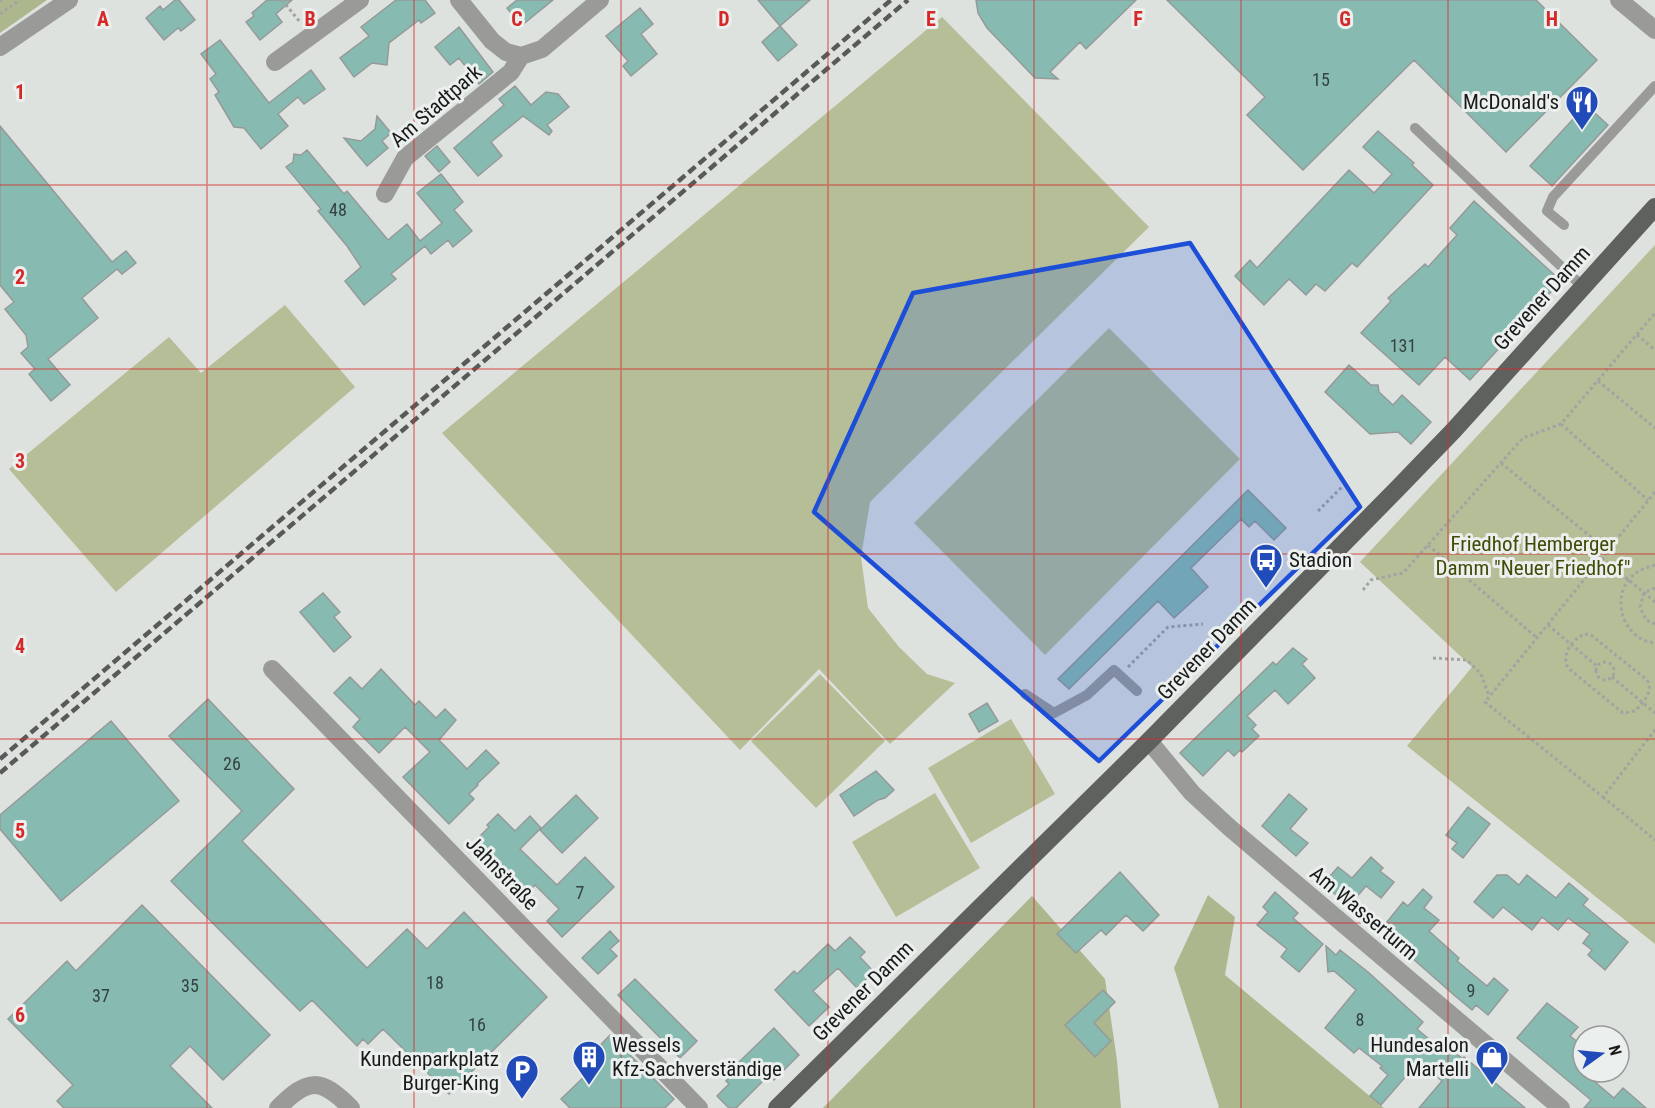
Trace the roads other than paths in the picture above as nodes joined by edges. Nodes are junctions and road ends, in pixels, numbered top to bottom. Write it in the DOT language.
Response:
graph roads {
  1 [pos="69,0"];
  2 [pos="360,0"];
  3 [pos="459,0"];
  4 [pos="600,0"];
  5 [pos="1619,0"];
  6 [pos="1655,30"];
  7 [pos="0,47"];
  8 [pos="521,56"];
  9 [pos="274,62"];
  10 [pos="1655,86"];
  11 [pos="1415,128"];
  12 [pos="385,194"];
  13 [pos="1655,207"];
  14 [pos="1564,225"];
  15 [pos="1583,287"];
  16 [pos="272,669"];
  17 [pos="1137,691"];
  18 [pos="1025,693"];
  19 [pos="1149,741"];
  20 [pos="278,1108"];
  21 [pos="351,1108"];
  22 [pos="699,1108"];
  23 [pos="777,1108"];
  24 [pos="1561,1108"];
  1 -- 7 [label="street"];
  2 -- 9 [label="street"];
  3 -- 8 [label="street, Am Stadtpark"];
  4 -- 8 [label="street, Am Stadtpark"];
  5 -- 6 [label="street"];
  8 -- 12 [label="street, Am Stadtpark"];
  10 -- 14 [label="lane"];
  11 -- 15 [label="lane"];
  13 -- 15 [label="main road, Grevener Damm"];
  15 -- 19 [label="main road, Grevener Damm"];
  16 -- 22 [label="street, Jahnstraße"];
  17 -- 18 [label="lane"];
  19 -- 23 [label="main road, Grevener Damm"];
  19 -- 24 [label="street, Am Wasserturm"];
  20 -- 21 [label="street"];
}
